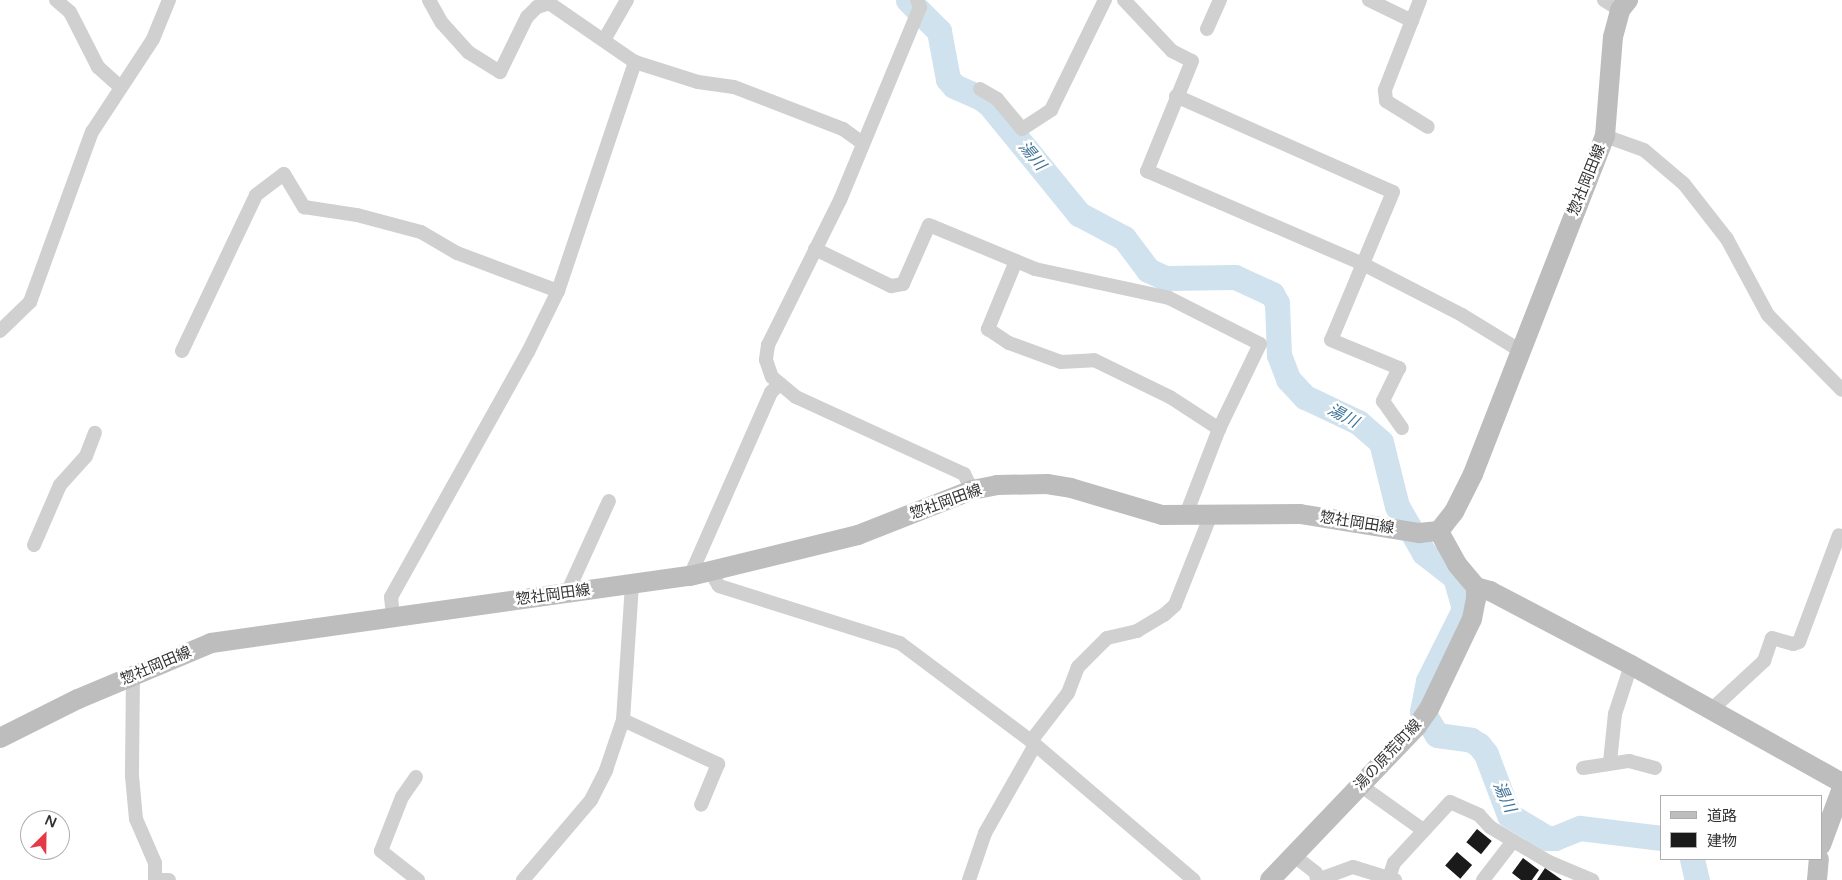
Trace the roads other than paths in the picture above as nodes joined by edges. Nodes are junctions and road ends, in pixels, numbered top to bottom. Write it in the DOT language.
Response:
graph roads {
  1 [pos="56,0"];
  2 [pos="169,0"];
  3 [pos="429,0"];
  4 [pos="627,0"];
  5 [pos="917,0"];
  6 [pos="1105,0"];
  7 [pos="1124,0"];
  8 [pos="1220,0"];
  9 [pos="1369,0"];
  10 [pos="1420,0"];
  11 [pos="1618,3"];
  12 [pos="1412,21"];
  13 [pos="1207,29"];
  14 [pos="604,40"];
  15 [pos="635,62"];
  16 [pos="120,87"];
  17 [pos="980,90"];
  18 [pos="1176,96"];
  19 [pos="1428,127"];
  20 [pos="1605,136"];
  21 [pos="861,142"];
  22 [pos="815,249"];
  23 [pos="1016,261"];
  24 [pos="1361,263"];
  25 [pos="558,291"];
  26 [pos="0,331"];
  27 [pos="182,351"];
  28 [pos="1521,351"];
  29 [pos="780,384"];
  30 [pos="1842,390"];
  31 [pos="1402,428"];
  32 [pos="1219,429"];
  33 [pos="95,433"];
  34 [pos="972,490"];
  35 [pos="609,501"];
  36 [pos="1185,517"];
  37 [pos="1210,517"];
  38 [pos="1439,531"];
  39 [pos="1839,535"];
  40 [pos="34,545"];
  41 [pos="710,571"];
  42 [pos="690,576"];
  43 [pos="632,584"];
  44 [pos="1476,587"];
  45 [pos="567,593"];
  46 [pos="393,616"];
  47 [pos="1631,665"];
  48 [pos="133,675"];
  49 [pos="1710,711"];
  50 [pos="623,720"];
  51 [pos="0,738"];
  52 [pos="1033,743"];
  53 [pos="1610,762"];
  54 [pos="1584,768"];
  55 [pos="1655,768"];
  56 [pos="416,777"];
  57 [pos="1842,783"];
  58 [pos="1360,785"];
  59 [pos="1842,788"];
  60 [pos="701,806"];
  61 [pos="1423,830"];
  62 [pos="1513,841"];
  63 [pos="1822,842"];
  64 [pos="1293,855"];
  65 [pos="1819,860"];
  66 [pos="526,879"];
  67 [pos="1392,879"];
  68 [pos="155,880"];
  69 [pos="162,880"];
  70 [pos="169,880"];
  71 [pos="418,880"];
  72 [pos="969,880"];
  73 [pos="1194,880"];
  74 [pos="1270,880"];
  75 [pos="1317,880"];
  76 [pos="1482,880"];
  77 [pos="1589,880"];
  78 [pos="1818,880"];
  1 -- 16 [label="street"];
  2 -- 16 [label="street"];
  3 -- 14 [label="street"];
  4 -- 14 [label="street"];
  5 -- 21 [label="street"];
  6 -- 17 [label="street"];
  7 -- 18 [label="street"];
  8 -- 13 [label="street"];
  9 -- 12 [label="street"];
  10 -- 12 [label="street"];
  11 -- 20 [label="main road, 惣社岡田線"];
  12 -- 19 [label="street"];
  14 -- 15 [label="street"];
  15 -- 21 [label="street"];
  15 -- 25 [label="street"];
  16 -- 26 [label="street"];
  18 -- 24 [label="street"];
  18 -- 24 [label="street"];
  20 -- 28 [label="main road, 惣社岡田線"];
  20 -- 30 [label="street"];
  21 -- 22 [label="street"];
  22 -- 23 [label="street"];
  22 -- 29 [label="street"];
  23 -- 32 [label="street"];
  23 -- 32 [label="street"];
  24 -- 28 [label="street"];
  24 -- 31 [label="street"];
  25 -- 27 [label="street"];
  25 -- 46 [label="street"];
  28 -- 38 [label="main road, 惣社岡田線"];
  29 -- 34 [label="street"];
  29 -- 42 [label="street"];
  32 -- 36 [label="street"];
  33 -- 40 [label="street"];
  34 -- 36 [label="main road, 惣社岡田線"];
  34 -- 41 [label="main road, 惣社岡田線"];
  35 -- 45 [label="street"];
  36 -- 37 [label="main road, 惣社岡田線"];
  37 -- 38 [label="main road, 惣社岡田線"];
  37 -- 52 [label="street"];
  38 -- 44 [label="main road"];
  39 -- 49 [label="street"];
  41 -- 42 [label="main road, 惣社岡田線"];
  41 -- 52 [label="street"];
  42 -- 43 [label="main road, 惣社岡田線"];
  43 -- 45 [label="main road, 惣社岡田線"];
  43 -- 50 [label="street"];
  44 -- 47 [label="main road"];
  44 -- 58 [label="main road, 湯の原荒町線"];
  45 -- 46 [label="main road, 惣社岡田線"];
  46 -- 48 [label="main road, 惣社岡田線"];
  47 -- 49 [label="main road"];
  47 -- 53 [label="street"];
  48 -- 51 [label="main road, 惣社岡田線"];
  48 -- 68 [label="street"];
  49 -- 57 [label="main road"];
  50 -- 60 [label="street"];
  50 -- 66 [label="street"];
  52 -- 72 [label="street"];
  52 -- 73 [label="street"];
  53 -- 54 [label="street"];
  53 -- 55 [label="street"];
  56 -- 71 [label="street"];
  58 -- 61 [label="street"];
  58 -- 64 [label="main road, 湯の原荒町線"];
  59 -- 63 [label="main road"];
  61 -- 62 [label="street"];
  61 -- 67 [label="street"];
  62 -- 76 [label="street"];
  62 -- 77 [label="street"];
  64 -- 74 [label="main road, 湯の原荒町線"];
  64 -- 75 [label="street"];
  65 -- 78 [label="main road"];
  67 -- 75 [label="street"];
  69 -- 70 [label="street"];
}
